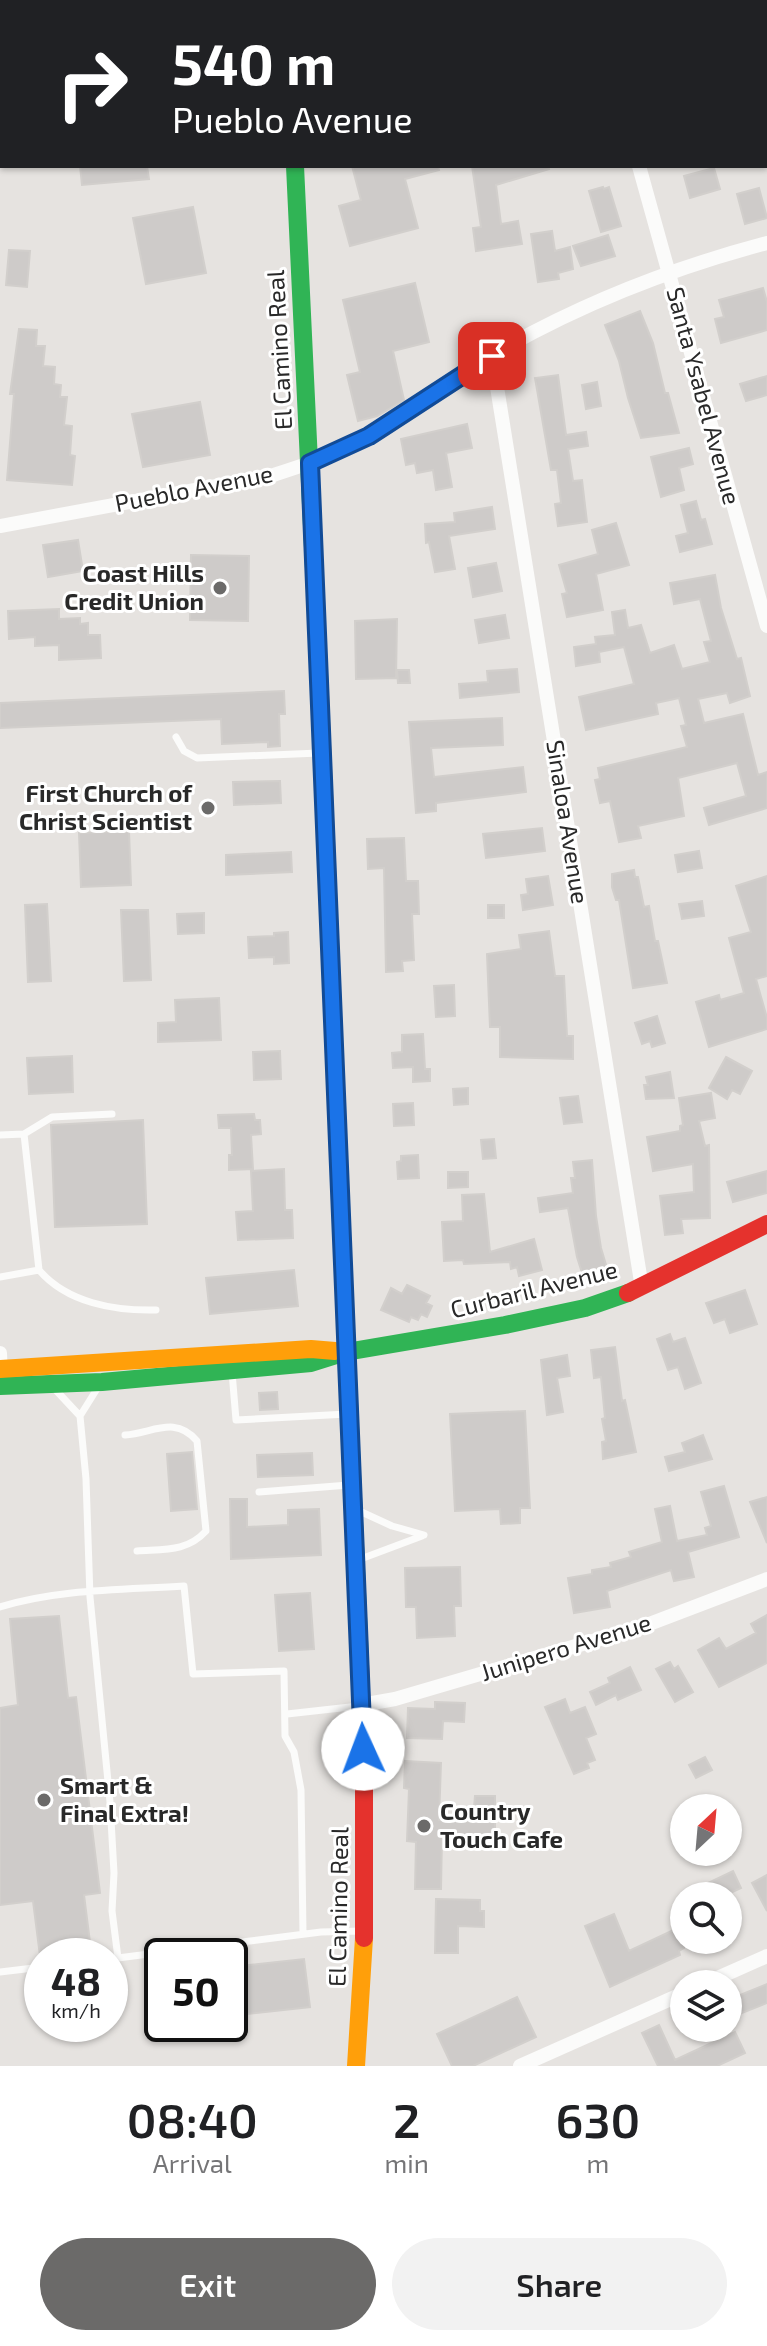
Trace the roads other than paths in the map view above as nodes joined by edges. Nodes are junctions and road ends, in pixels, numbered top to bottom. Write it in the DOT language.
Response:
graph roads {
  1 [pos="295,168"];
  2 [pos="640,168"];
  3 [pos="767,243"];
  4 [pos="669,272"];
  5 [pos="492,356"];
  6 [pos="310,463"];
  7 [pos="0,526"];
  8 [pos="767,626"];
  9 [pos="176,737"];
  10 [pos="321,753"];
  11 [pos="112,1114"];
  12 [pos="24,1134"];
  13 [pos="0,1135"];
  14 [pos="767,1224"];
  15 [pos="39,1270"];
  16 [pos="0,1277"];
  17 [pos="642,1288"];
  18 [pos="156,1310"];
  19 [pos="346,1352"];
  20 [pos="0,1353"];
  21 [pos="231,1370"];
  22 [pos="1,1377"];
  23 [pos="102,1382"];
  24 [pos="51,1384"];
  25 [pos="348,1414"];
  26 [pos="80,1416"];
  27 [pos="125,1435"];
  28 [pos="351,1485"];
  29 [pos="259,1492"];
  30 [pos="352,1508"];
  31 [pos="137,1551"];
  32 [pos="355,1561"];
  33 [pos="767,1579"];
  34 [pos="89,1592"];
  35 [pos="0,1607"];
  36 [pos="361,1705"];
  37 [pos="287,1714"];
  38 [pos="364,1931"];
  39 [pos="303,1934"];
  40 [pos="113,1938"];
  41 [pos="128,1956"];
  42 [pos="767,1956"];
  43 [pos="24,1969"];
  44 [pos="736,1970"];
  45 [pos="0,1972"];
  46 [pos="670,1999"];
  47 [pos="356,2066"];
  48 [pos="520,2066"];
  1 -- 6 [label="main road, El Camino Real"];
  2 -- 4 [label="street, Santa Ysabel Avenue"];
  3 -- 4 [label="street, Pueblo Avenue"];
  4 -- 5 [label="street, Pueblo Avenue"];
  4 -- 8 [label="street, Santa Ysabel Avenue"];
  5 -- 6 [label="street, Pueblo Avenue"];
  5 -- 17 [label="street, Sinaloa Avenue"];
  6 -- 7 [label="street, Pueblo Avenue"];
  6 -- 10 [label="main road, El Camino Real"];
  9 -- 10 [label="lane"];
  10 -- 19 [label="main road, El Camino Real"];
  11 -- 12 [label="lane"];
  12 -- 13 [label="lane"];
  12 -- 15 [label="lane"];
  14 -- 17 [label="main road, Curbaril Avenue"];
  15 -- 16 [label="lane"];
  15 -- 18 [label="lane"];
  17 -- 19 [label="main road, Curbaril Avenue"];
  19 -- 21 [label="main road, Curbaril Avenue"];
  19 -- 22 [label="main road, Curbaril Avenue"];
  19 -- 25 [label="main road, El Camino Real"];
  20 -- 22 [label="street"];
  21 -- 23 [label="main road, Curbaril Avenue"];
  21 -- 25 [label="lane"];
  22 -- 24 [label="main road, Curbaril Avenue"];
  23 -- 24 [label="main road, Curbaril Avenue"];
  23 -- 26 [label="lane"];
  24 -- 26 [label="lane"];
  25 -- 28 [label="main road, El Camino Real"];
  26 -- 34 [label="lane"];
  27 -- 31 [label="lane"];
  28 -- 29 [label="lane"];
  28 -- 30 [label="main road, El Camino Real"];
  30 -- 32 [label="main road, El Camino Real"];
  30 -- 32 [label="lane"];
  32 -- 36 [label="main road, El Camino Real"];
  33 -- 36 [label="street, Junipero Avenue"];
  34 -- 35 [label="lane"];
  34 -- 37 [label="lane"];
  34 -- 40 [label="lane"];
  36 -- 37 [label="lane"];
  36 -- 38 [label="main road, El Camino Real"];
  37 -- 39 [label="lane"];
  38 -- 39 [label="lane"];
  38 -- 47 [label="main road, El Camino Real"];
  39 -- 41 [label="lane"];
  42 -- 44 [label="street"];
  43 -- 45 [label="lane"];
  46 -- 48 [label="street"];
}
